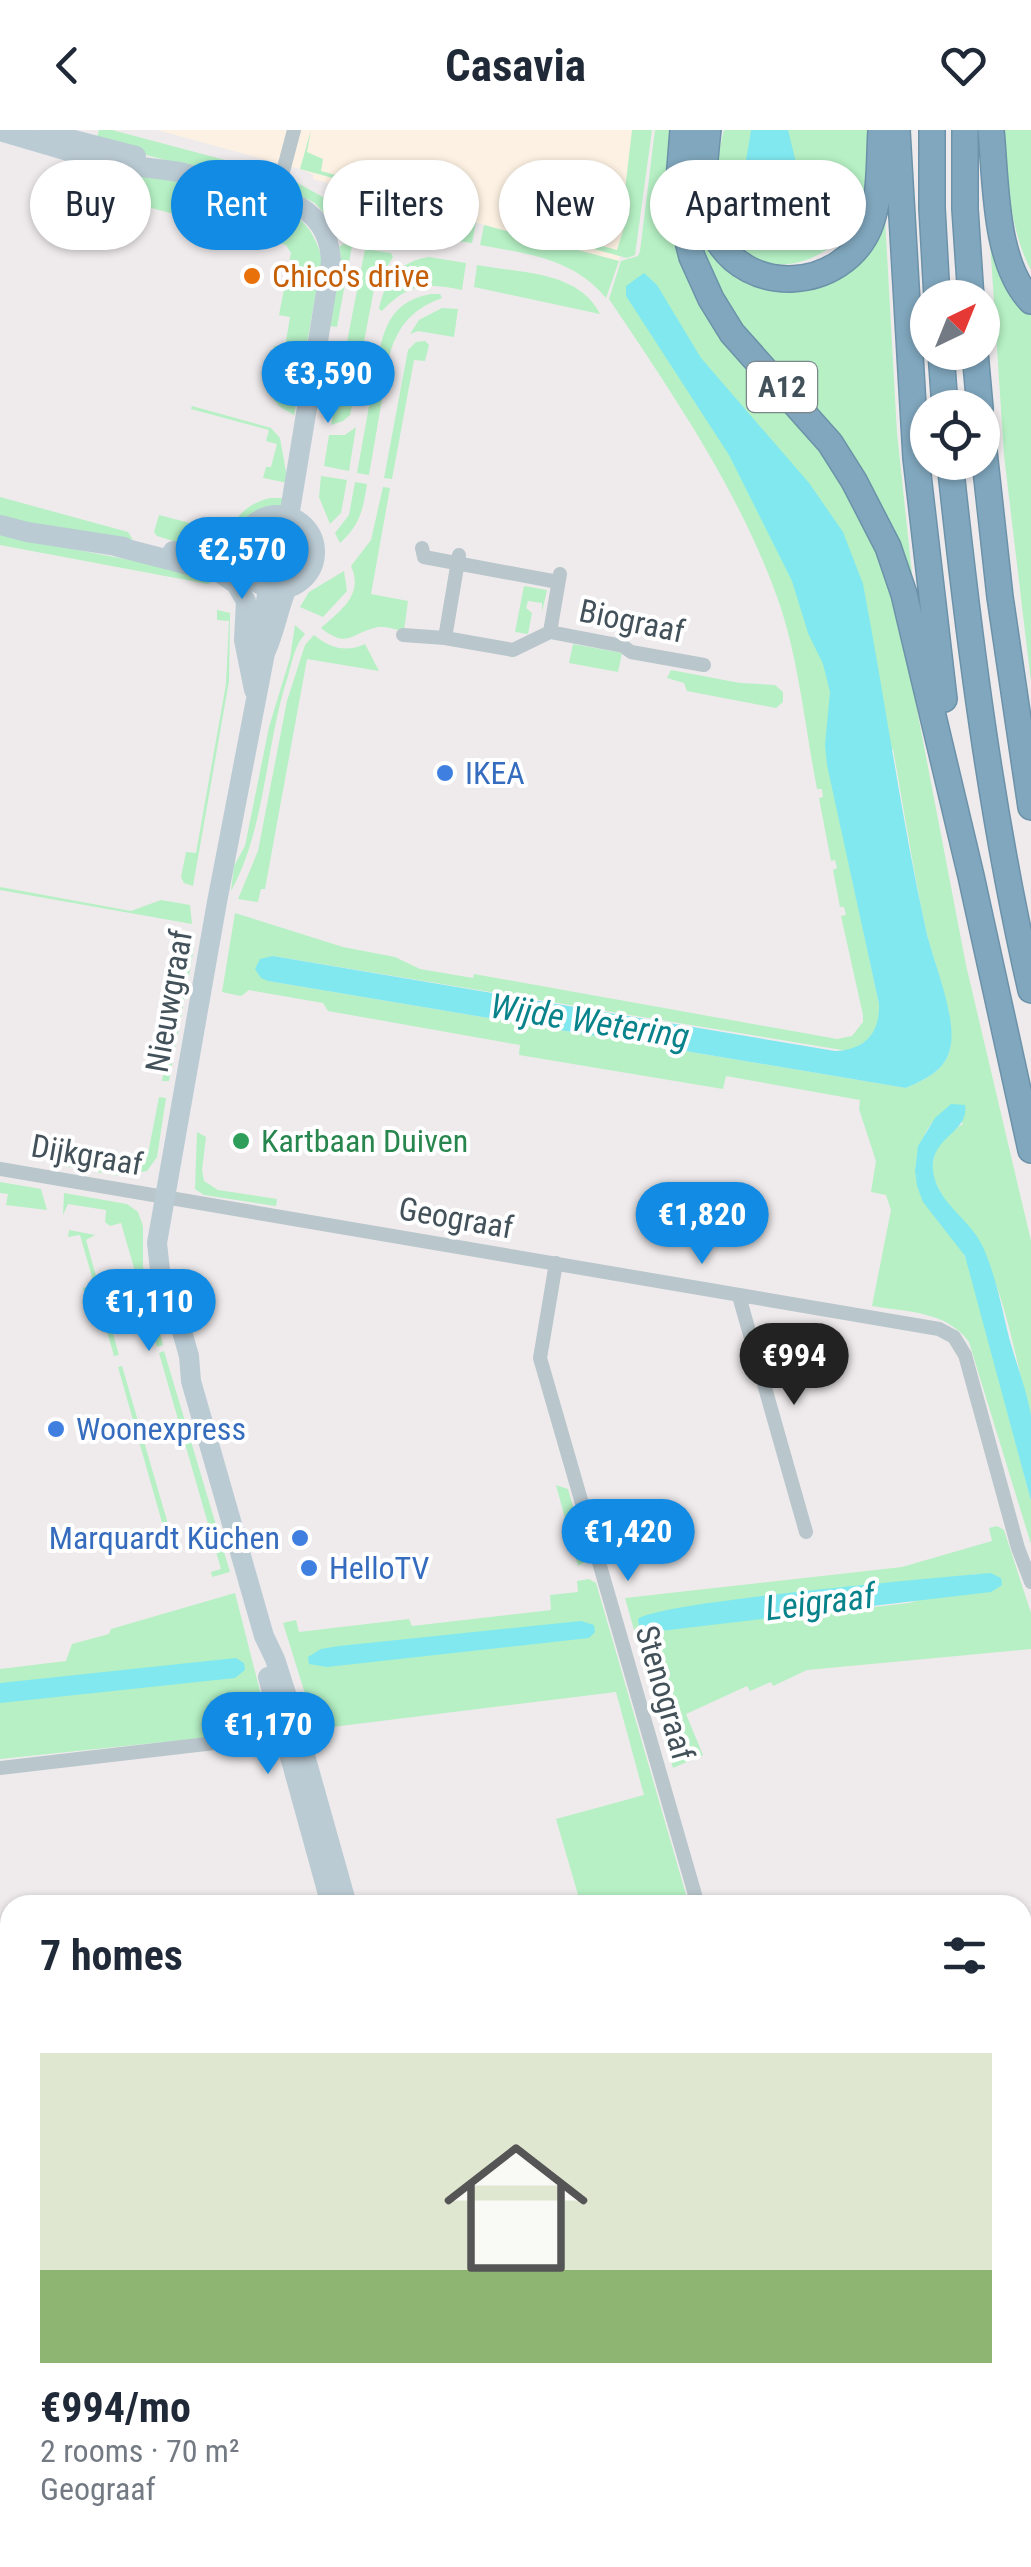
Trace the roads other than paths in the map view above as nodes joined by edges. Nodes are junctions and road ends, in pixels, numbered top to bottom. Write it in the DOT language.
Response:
graph roads {
  1 [pos="36,130"];
  2 [pos="294,130"];
  3 [pos="683,130"];
  4 [pos="708,130"];
  5 [pos="882,130"];
  6 [pos="897,130"];
  7 [pos="932,130"];
  8 [pos="965,130"];
  9 [pos="992,130"];
  10 [pos="0,131"];
  11 [pos="68,134"];
  12 [pos="286,160"];
  13 [pos="171,167"];
  14 [pos="171,171"];
  15 [pos="303,210"];
  16 [pos="937,280"];
  17 [pos="971,280"];
  18 [pos="1031,301"];
  19 [pos="952,480"];
  20 [pos="987,480"];
  21 [pos="290,517"];
  22 [pos="0,525"];
  23 [pos="114,546"];
  24 [pos="422,548"];
  25 [pos="240,554"];
  26 [pos="458,559"];
  27 [pos="278,588"];
  28 [pos="550,632"];
  29 [pos="403,635"];
  30 [pos="445,638"];
  31 [pos="704,665"];
  32 [pos="256,701"];
  33 [pos="1031,806"];
  34 [pos="971,876"];
  35 [pos="1031,990"];
  36 [pos="1031,1150"];
  37 [pos="0,1168"];
  38 [pos="165,1196"];
  39 [pos="556,1263"];
  40 [pos="739,1296"];
  41 [pos="806,1532"];
  42 [pos="1031,1582"];
  43 [pos="290,1735"];
  44 [pos="0,1768"];
  45 [pos="330,1895"];
  46 [pos="344,1895"];
  47 [pos="695,1895"];
  1 -- 11 [label="street"];
  2 -- 12 [label="street"];
  3 -- 34 [label="highway, A12"];
  4 -- 5 [label="highway"];
  6 -- 34 [label="highway, A12"];
  7 -- 16 [label="highway"];
  8 -- 17 [label="highway"];
  9 -- 18 [label="highway"];
  10 -- 14 [label="street"];
  11 -- 13 [label="street"];
  15 -- 21 [label="street"];
  19 -- 35 [label="highway"];
  20 -- 33 [label="highway"];
  21 -- 25 [label="street"];
  21 -- 27 [label="street"];
  22 -- 23 [label="street, Nieuwgraaf"];
  23 -- 25 [label="street, Nieuwgraaf"];
  23 -- 32 [label="street, Nieuwgraaf"];
  24 -- 26 [label="street, Biograaf"];
  25 -- 27 [label="street"];
  26 -- 28 [label="street, Biograaf"];
  26 -- 30 [label="street"];
  27 -- 32 [label="street, Nieuwgraaf"];
  28 -- 30 [label="street, Biograaf"];
  28 -- 31 [label="street, Biograaf"];
  29 -- 30 [label="street, Biograaf"];
  32 -- 38 [label="street, Nieuwgraaf"];
  34 -- 36 [label="highway, A12"];
  37 -- 38 [label="street, Dijkgraaf"];
  38 -- 39 [label="street, Geograaf"];
  38 -- 43 [label="street, Nieuwgraaf"];
  39 -- 40 [label="street, Geograaf"];
  39 -- 47 [label="street, Stenograaf"];
  40 -- 41 [label="street"];
  40 -- 42 [label="street, Geograaf"];
  43 -- 44 [label="street"];
  43 -- 45 [label="street, Nieuwgraaf"];
  43 -- 46 [label="street, Nieuwgraaf"];
}
